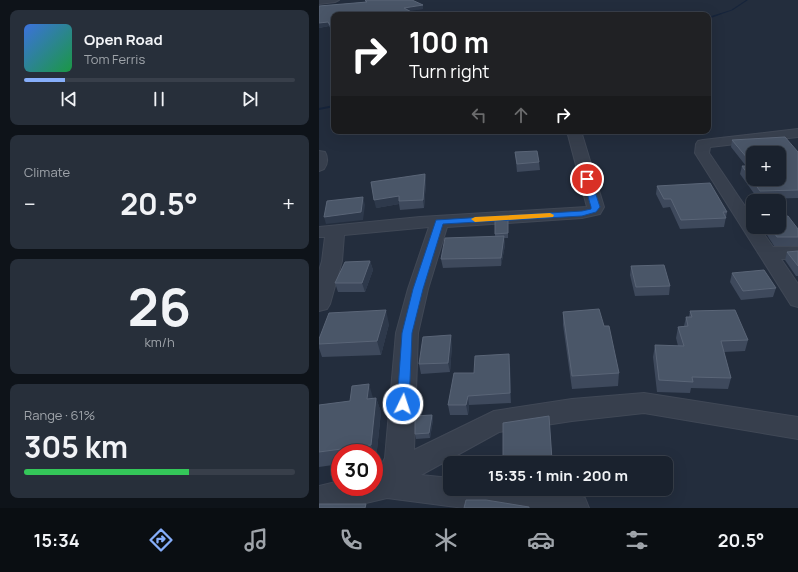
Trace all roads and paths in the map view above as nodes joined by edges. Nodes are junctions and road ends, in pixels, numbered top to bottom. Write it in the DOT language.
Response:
graph roads {
  1 [pos="335,0"];
  2 [pos="319,2"];
  3 [pos="798,133"];
  4 [pos="575,134"];
  5 [pos="439,222"];
  6 [pos="327,231"];
  7 [pos="768,253"];
  8 [pos="798,253"];
  9 [pos="798,300"];
  10 [pos="319,304"];
  11 [pos="798,428"];
  12 [pos="389,480"];
  13 [pos="319,500"];
  14 [pos="574,508"];
  1 -- 2 [label="street"];
  3 -- 7 [label="street"];
  4 -- 5 [label="street"];
  5 -- 6 [label="street"];
  5 -- 12 [label="street"];
  6 -- 10 [label="street"];
  7 -- 8 [label="street"];
  7 -- 9 [label="street"];
  11 -- 12 [label="street"];
  12 -- 13 [label="street"];
  12 -- 14 [label="street"];
}
